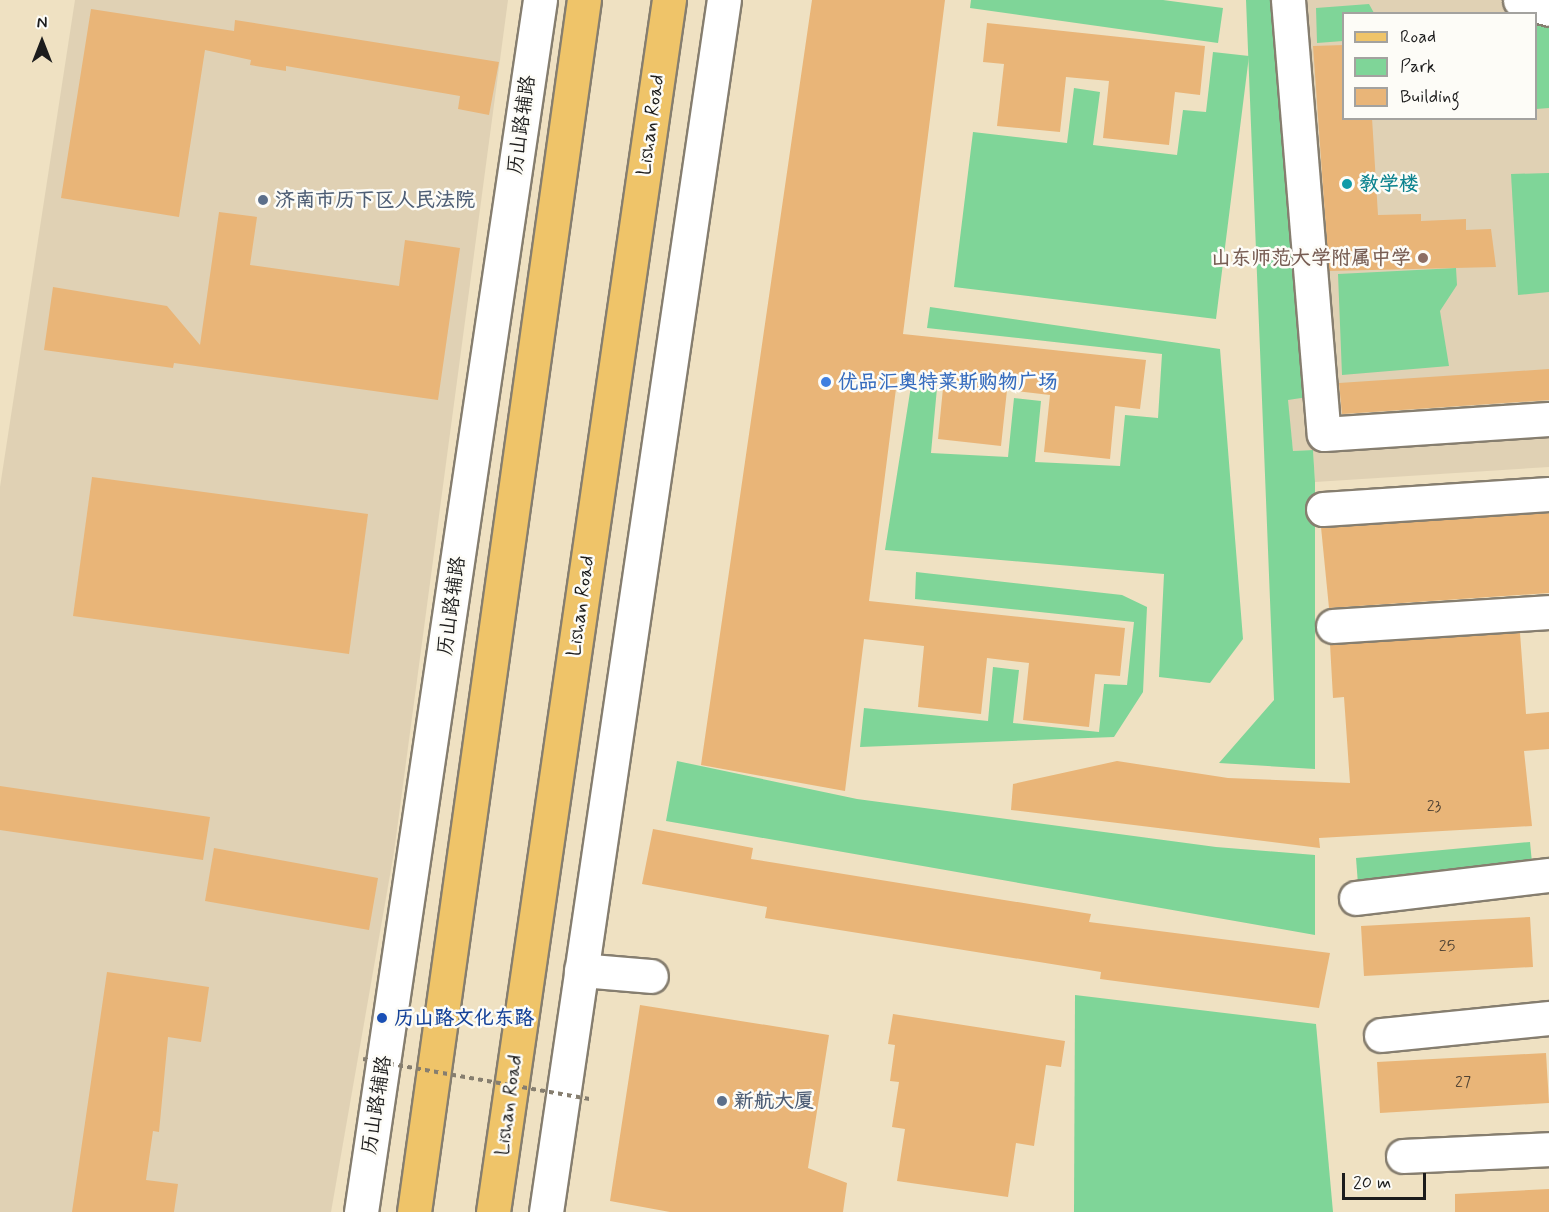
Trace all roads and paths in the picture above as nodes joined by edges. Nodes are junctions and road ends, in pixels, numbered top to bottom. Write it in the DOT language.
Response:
graph roads {
  1 [pos="540,0"];
  2 [pos="584,0"];
  3 [pos="669,0"];
  4 [pos="724,0"];
  5 [pos="1288,0"];
  6 [pos="1520,0"];
  7 [pos="1549,9"];
  8 [pos="1549,420"];
  9 [pos="1549,494"];
  10 [pos="1323,509"];
  11 [pos="1549,612"];
  12 [pos="1333,626"];
  13 [pos="1549,875"];
  14 [pos="1356,898"];
  15 [pos="581,970"];
  16 [pos="651,976"];
  17 [pos="1549,1018"];
  18 [pos="1382,1035"];
  19 [pos="363,1059"];
  20 [pos="589,1098"];
  21 [pos="1549,1149"];
  22 [pos="1403,1156"];
  23 [pos="361,1212"];
  24 [pos="414,1212"];
  25 [pos="493,1212"];
  26 [pos="546,1212"];
  1 -- 23 [label="street, 历山路辅路"];
  2 -- 24 [label="main road"];
  3 -- 25 [label="main road, Lishan Road"];
  4 -- 15 [label="street"];
  5 -- 8 [label="street"];
  6 -- 7 [label="street"];
  9 -- 10 [label="street"];
  11 -- 12 [label="street"];
  13 -- 14 [label="street"];
  15 -- 16 [label="street"];
  15 -- 26 [label="street"];
  17 -- 18 [label="street"];
  19 -- 20 [label="path, bridge"];
  21 -- 22 [label="street"];
}
